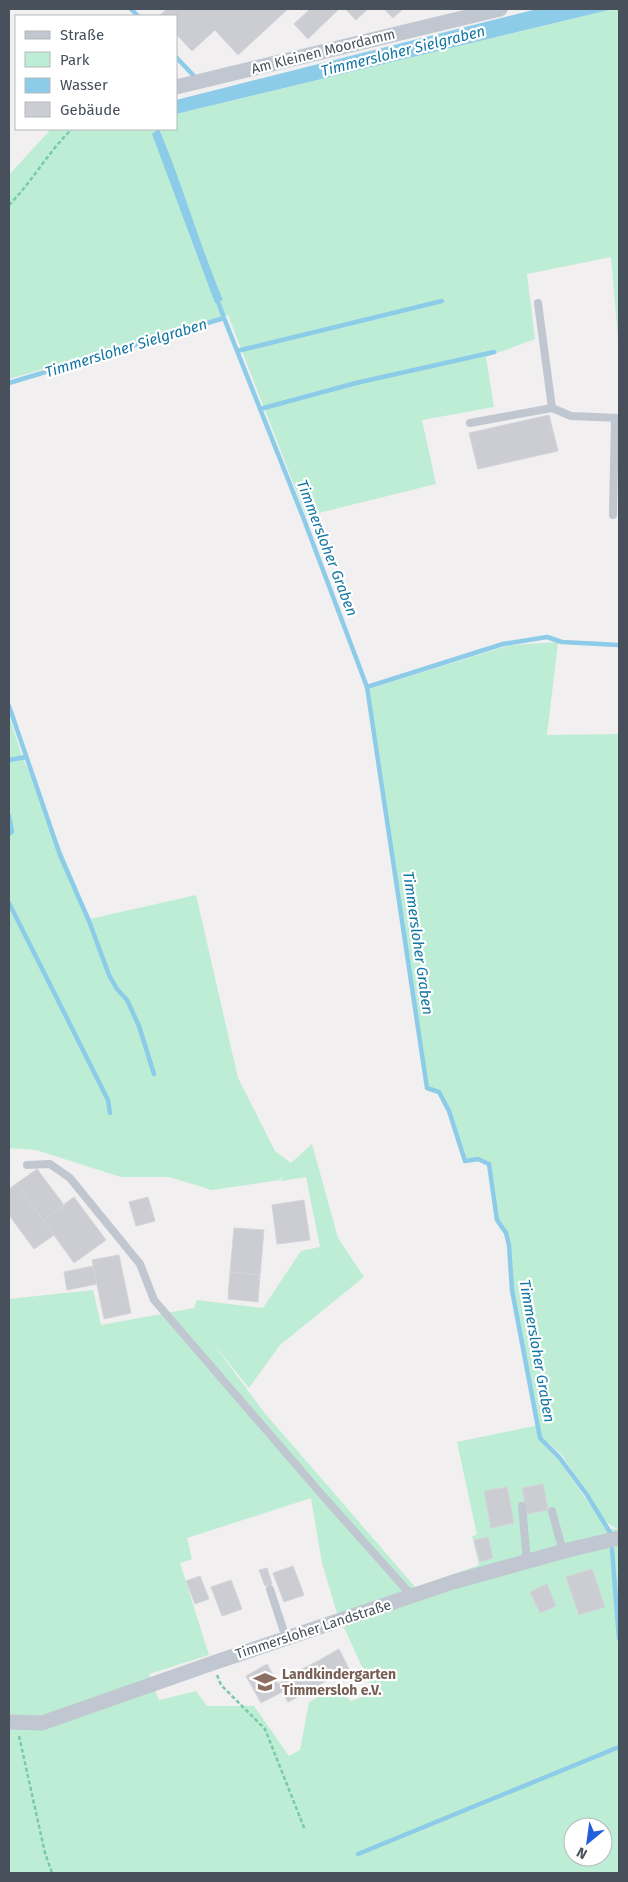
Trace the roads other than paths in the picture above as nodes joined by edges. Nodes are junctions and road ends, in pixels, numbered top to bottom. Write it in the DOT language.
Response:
graph roads {
  1 [pos="500,9"];
  2 [pos="178,87"];
  3 [pos="538,302"];
  4 [pos="552,408"];
  5 [pos="617,418"];
  6 [pos="470,423"];
  7 [pos="613,515"];
  8 [pos="27,1164"];
  9 [pos="522,1506"];
  10 [pos="552,1511"];
  11 [pos="619,1538"];
  12 [pos="564,1552"];
  13 [pos="528,1562"];
  14 [pos="270,1589"];
  15 [pos="412,1596"];
  16 [pos="286,1638"];
  17 [pos="13,1722"];
  1 -- 2 [label="street, Am Kleinen Moordamm"];
  3 -- 4 [label="lane"];
  4 -- 5 [label="lane"];
  4 -- 6 [label="lane"];
  5 -- 7 [label="lane"];
  8 -- 15 [label="lane"];
  9 -- 13 [label="lane"];
  10 -- 12 [label="lane"];
  11 -- 12 [label="street, Timmersloher Landstraße"];
  12 -- 13 [label="street, Timmersloher Landstraße"];
  13 -- 15 [label="street, Timmersloher Landstraße"];
  14 -- 16 [label="lane"];
  15 -- 16 [label="street, Timmersloher Landstraße"];
  16 -- 17 [label="street, Timmersloher Landstraße"];
}
